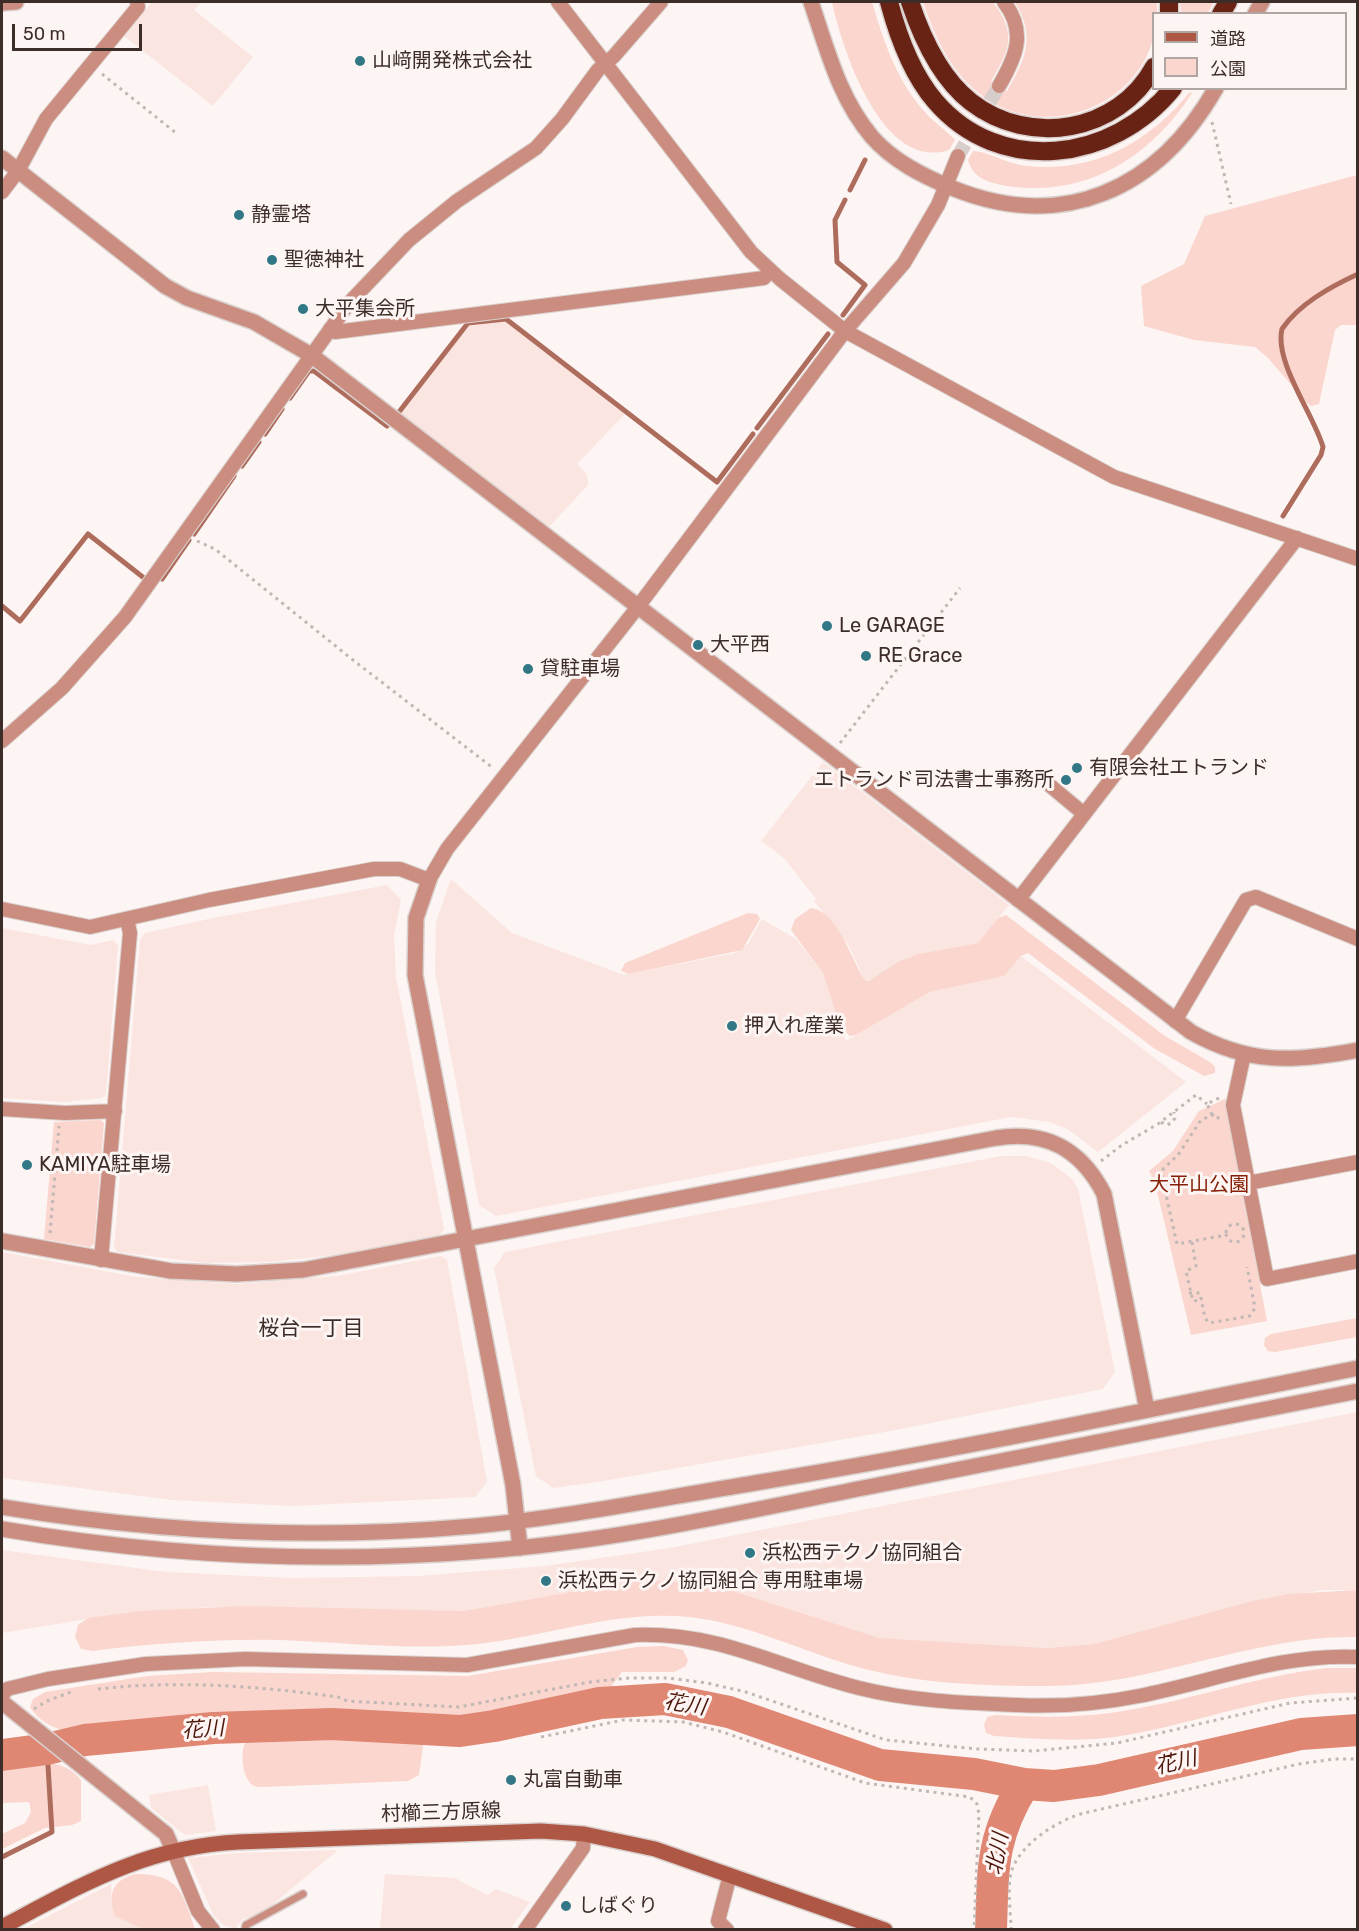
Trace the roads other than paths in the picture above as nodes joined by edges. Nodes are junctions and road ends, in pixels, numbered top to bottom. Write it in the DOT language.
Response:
graph roads {
  1 [pos="16,2"];
  2 [pos="137,2"];
  3 [pos="558,2"];
  4 [pos="661,2"];
  5 [pos="811,2"];
  6 [pos="889,2"];
  7 [pos="910,2"];
  8 [pos="1004,2"];
  9 [pos="2,3"];
  10 [pos="606,63"];
  11 [pos="1152,70"];
  12 [pos="999,86"];
  13 [pos="1171,90"];
  14 [pos="1215,90"];
  15 [pos="958,156"];
  16 [pos="2,158"];
  17 [pos="18,171"];
  18 [pos="945,185"];
  19 [pos="2,192"];
  20 [pos="770,270"];
  21 [pos="330,328"];
  22 [pos="845,331"];
  23 [pos="311,355"];
  24 [pos="1298,538"];
  25 [pos="1358,559"];
  26 [pos="637,608"];
  27 [pos="2,741"];
  28 [pos="1047,783"];
  29 [pos="1084,814"];
  30 [pos="429,880"];
  31 [pos="1018,900"];
  32 [pos="2,909"];
  33 [pos="127,919"];
  34 [pos="1358,939"];
  35 [pos="1175,1022"];
  36 [pos="1358,1050"];
  37 [pos="1244,1054"];
  38 [pos="2,1109"];
  39 [pos="115,1111"];
  40 [pos="1358,1162"];
  41 [pos="1248,1183"];
  42 [pos="2,1241"];
  43 [pos="466,1241"];
  44 [pos="101,1260"];
  45 [pos="1358,1262"];
  46 [pos="1358,1368"];
  47 [pos="1358,1390"];
  48 [pos="1147,1410"];
  49 [pos="2,1507"];
  50 [pos="517,1521"];
  51 [pos="2,1529"];
  52 [pos="520,1548"];
  53 [pos="1358,1657"];
  54 [pos="2,1696"];
  55 [pos="2,1702"];
  56 [pos="584,1834"];
  57 [pos="173,1850"];
  58 [pos="730,1875"];
  59 [pos="303,1894"];
  60 [pos="2,1927"];
  61 [pos="213,1929"];
  62 [pos="244,1929"];
  63 [pos="525,1929"];
  64 [pos="727,1929"];
  65 [pos="885,1929"];
  1 -- 9 [label="street"];
  2 -- 17 [label="street"];
  3 -- 10 [label="street"];
  4 -- 10 [label="street"];
  5 -- 18 [label="street"];
  6 -- 13 [label="highway"];
  7 -- 11 [label="highway"];
  8 -- 12 [label="street"];
  10 -- 20 [label="street"];
  10 -- 21 [label="street"];
  14 -- 18 [label="street"];
  15 -- 18 [label="street"];
  16 -- 17 [label="street"];
  17 -- 19 [label="street"];
  17 -- 23 [label="street"];
  18 -- 22 [label="street"];
  20 -- 21 [label="street"];
  20 -- 22 [label="street"];
  21 -- 23 [label="street"];
  22 -- 24 [label="street"];
  22 -- 26 [label="street"];
  23 -- 26 [label="street"];
  23 -- 27 [label="street"];
  24 -- 25 [label="street"];
  24 -- 29 [label="street"];
  26 -- 30 [label="street"];
  26 -- 31 [label="street"];
  28 -- 29 [label="street"];
  29 -- 31 [label="street"];
  30 -- 33 [label="street"];
  30 -- 43 [label="street"];
  31 -- 35 [label="street"];
  32 -- 33 [label="street"];
  33 -- 39 [label="street"];
  34 -- 35 [label="street"];
  35 -- 37 [label="street"];
  36 -- 37 [label="street"];
  37 -- 41 [label="street"];
  38 -- 39 [label="street"];
  39 -- 44 [label="street"];
  40 -- 41 [label="street"];
  41 -- 45 [label="street"];
  42 -- 44 [label="street"];
  43 -- 44 [label="street"];
  43 -- 48 [label="street"];
  43 -- 50 [label="street"];
  46 -- 48 [label="street"];
  47 -- 52 [label="street"];
  48 -- 50 [label="street"];
  49 -- 50 [label="street"];
  50 -- 52 [label="street"];
  51 -- 52 [label="street"];
  53 -- 54 [label="street"];
  55 -- 57 [label="street"];
  56 -- 57 [label="main road, 村櫛三方原線"];
  56 -- 58 [label="main road, 村櫛三方原線"];
  56 -- 63 [label="street"];
  57 -- 60 [label="main road, 村櫛三方原線"];
  57 -- 61 [label="street"];
  58 -- 64 [label="street"];
  58 -- 65 [label="main road, 村櫛三方原線"];
  59 -- 62 [label="lane"];
}
